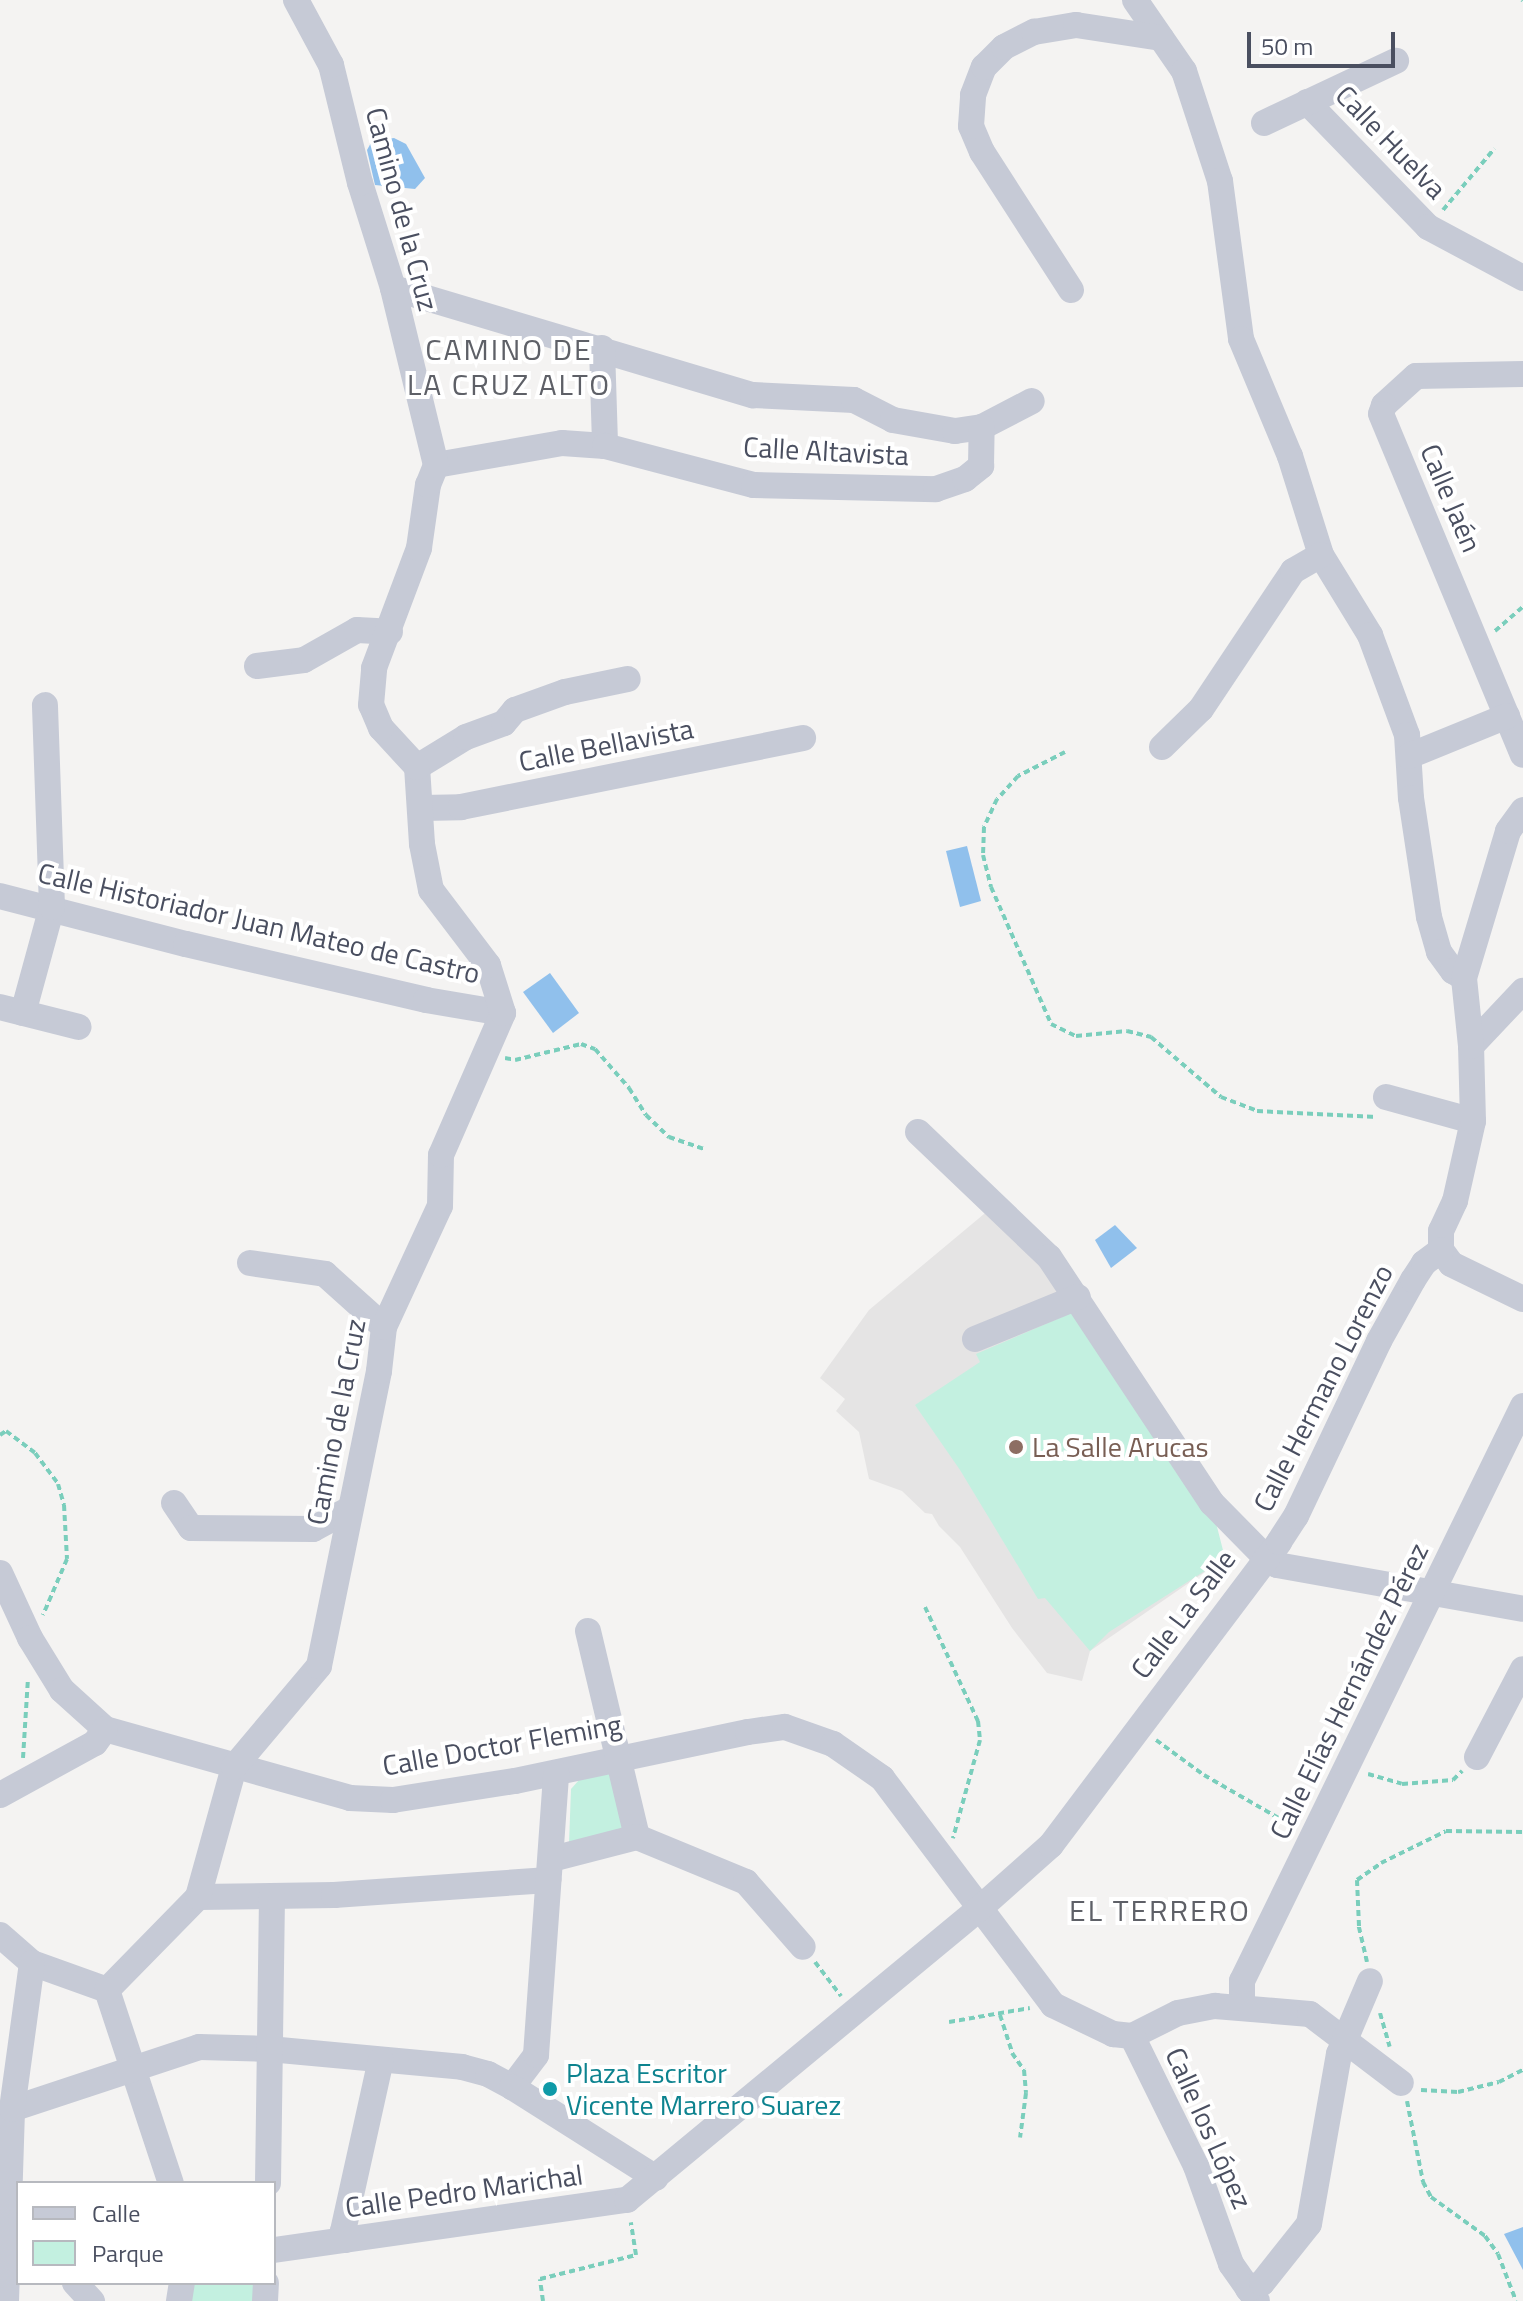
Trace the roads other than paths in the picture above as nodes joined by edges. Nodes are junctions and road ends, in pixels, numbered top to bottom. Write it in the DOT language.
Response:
graph roads {
  1 [pos="296,0"];
  2 [pos="1136,0"];
  3 [pos="1161,38"];
  4 [pos="1396,61"];
  5 [pos="1307,102"];
  6 [pos="1264,123"];
  7 [pos="1523,278"];
  8 [pos="393,288"];
  9 [pos="1071,290"];
  10 [pos="602,348"];
  11 [pos="1523,374"];
  12 [pos="1032,401"];
  13 [pos="982,427"];
  14 [pos="605,446"];
  15 [pos="436,465"];
  16 [pos="1321,555"];
  17 [pos="390,632"];
  18 [pos="257,666"];
  19 [pos="628,679"];
  20 [pos="45,705"];
  21 [pos="1507,716"];
  22 [pos="803,738"];
  23 [pos="1162,747"];
  24 [pos="1523,755"];
  25 [pos="1409,756"];
  26 [pos="417,767"];
  27 [pos="422,808"];
  28 [pos="1523,810"];
  29 [pos="0,896"];
  30 [pos="52,907"];
  31 [pos="1464,978"];
  32 [pos="1523,991"];
  33 [pos="12,1010"];
  34 [pos="503,1013"];
  35 [pos="79,1027"];
  36 [pos="1471,1046"];
  37 [pos="1386,1097"];
  38 [pos="1473,1121"];
  39 [pos="918,1132"];
  40 [pos="1441,1250"];
  41 [pos="250,1263"];
  42 [pos="1078,1297"];
  43 [pos="1523,1299"];
  44 [pos="384,1327"];
  45 [pos="975,1339"];
  46 [pos="1523,1406"];
  47 [pos="174,1503"];
  48 [pos="350,1509"];
  49 [pos="1266,1558"];
  50 [pos="0,1573"];
  51 [pos="1433,1592"];
  52 [pos="1523,1609"];
  53 [pos="588,1631"];
  54 [pos="1523,1669"];
  55 [pos="105,1729"];
  56 [pos="1477,1757"];
  57 [pos="620,1759"];
  58 [pos="234,1767"];
  59 [pos="556,1773"];
  60 [pos="0,1795"];
  61 [pos="637,1837"];
  62 [pos="550,1869"];
  63 [pos="272,1896"];
  64 [pos="198,1897"];
  65 [pos="979,1909"];
  66 [pos="0,1935"];
  67 [pos="803,1947"];
  68 [pos="32,1963"];
  69 [pos="1370,1981"];
  70 [pos="107,1990"];
  71 [pos="1242,2005"];
  72 [pos="855,2014"];
  73 [pos="1132,2036"];
  74 [pos="1344,2040"];
  75 [pos="269,2049"];
  76 [pos="381,2060"];
  77 [pos="133,2068"];
  78 [pos="1401,2083"];
  79 [pos="512,2087"];
  80 [pos="12,2109"];
  81 [pos="5,2148"];
  82 [pos="656,2178"];
  83 [pos="170,2181"];
  84 [pos="268,2181"];
  85 [pos="345,2240"];
  86 [pos="13,2250"];
  87 [pos="276,2250"];
  88 [pos="77,2285"];
  89 [pos="1252,2295"];
  90 [pos="6,2301"];
  91 [pos="92,2301"];
  1 -- 8 [label="street, Camino de la Cruz"];
  2 -- 3 [label="street"];
  3 -- 9 [label="street"];
  3 -- 16 [label="street"];
  4 -- 5 [label="street, Calle Huelva"];
  5 -- 6 [label="street, Calle Huelva"];
  5 -- 7 [label="street, Calle Huelva"];
  8 -- 10 [label="street"];
  8 -- 15 [label="street, Camino de la Cruz"];
  10 -- 13 [label="street"];
  10 -- 14 [label="street"];
  11 -- 21 [label="street, Calle Jaén"];
  12 -- 13 [label="street"];
  13 -- 14 [label="street, Calle Altavista"];
  14 -- 15 [label="street, Calle Altavista"];
  15 -- 17 [label="street, Camino de la Cruz"];
  16 -- 23 [label="street"];
  16 -- 25 [label="street"];
  17 -- 18 [label="street"];
  17 -- 26 [label="street, Camino de la Cruz"];
  19 -- 26 [label="street"];
  20 -- 30 [label="street"];
  21 -- 24 [label="street, Calle Jaén"];
  21 -- 25 [label="street"];
  22 -- 27 [label="street, Calle Bellavista"];
  25 -- 31 [label="street"];
  26 -- 27 [label="street"];
  27 -- 34 [label="street"];
  28 -- 31 [label="street"];
  29 -- 30 [label="street, Calle Historiador Juan Mateo de Castro"];
  30 -- 33 [label="street"];
  30 -- 34 [label="street, Calle Historiador Juan Mateo de Castro"];
  31 -- 36 [label="street"];
  32 -- 36 [label="street"];
  33 -- 35 [label="street"];
  34 -- 44 [label="street, Camino de la Cruz"];
  36 -- 38 [label="street"];
  37 -- 38 [label="street"];
  38 -- 40 [label="street"];
  39 -- 42 [label="street, Calle La Salle"];
  40 -- 43 [label="street"];
  40 -- 49 [label="street, Calle Hermano Lorenzo"];
  41 -- 44 [label="street"];
  42 -- 45 [label="street"];
  42 -- 49 [label="street, Calle La Salle"];
  44 -- 48 [label="street, Camino de la Cruz"];
  46 -- 51 [label="street, Calle Elías Hernández Pérez"];
  47 -- 48 [label="street"];
  48 -- 58 [label="street, Camino de la Cruz"];
  49 -- 51 [label="street"];
  49 -- 65 [label="street, Calle La Salle"];
  50 -- 55 [label="street, Calle Doctor Fleming"];
  51 -- 52 [label="street"];
  51 -- 71 [label="street, Calle Elías Hernández Pérez"];
  53 -- 57 [label="street"];
  54 -- 56 [label="street"];
  55 -- 58 [label="street, Calle Doctor Fleming"];
  55 -- 60 [label="street"];
  57 -- 59 [label="street, Calle Doctor Fleming"];
  57 -- 61 [label="street"];
  57 -- 65 [label="street, Calle Doctor Fleming"];
  58 -- 59 [label="street, Calle Doctor Fleming"];
  58 -- 64 [label="street"];
  59 -- 62 [label="street"];
  61 -- 62 [label="street"];
  61 -- 67 [label="street"];
  62 -- 63 [label="street"];
  62 -- 79 [label="street"];
  63 -- 64 [label="street"];
  63 -- 75 [label="street"];
  64 -- 70 [label="street"];
  65 -- 72 [label="street, Calle La Salle"];
  65 -- 73 [label="street, Calle los López"];
  66 -- 68 [label="street"];
  68 -- 70 [label="street"];
  68 -- 80 [label="street"];
  69 -- 74 [label="street"];
  70 -- 77 [label="street"];
  71 -- 73 [label="street"];
  71 -- 74 [label="street"];
  72 -- 82 [label="street, Calle Pedro Marichal"];
  73 -- 89 [label="street, Calle los López"];
  74 -- 78 [label="street"];
  74 -- 89 [label="street"];
  75 -- 76 [label="street"];
  75 -- 77 [label="street"];
  75 -- 84 [label="street"];
  76 -- 79 [label="street"];
  76 -- 85 [label="street"];
  77 -- 80 [label="street"];
  77 -- 83 [label="street"];
  79 -- 82 [label="street"];
  80 -- 81 [label="street"];
  81 -- 86 [label="street"];
  82 -- 85 [label="street, Calle Pedro Marichal"];
  85 -- 87 [label="street, Calle Pedro Marichal"];
  86 -- 90 [label="street"];
  88 -- 91 [label="street"];
}
